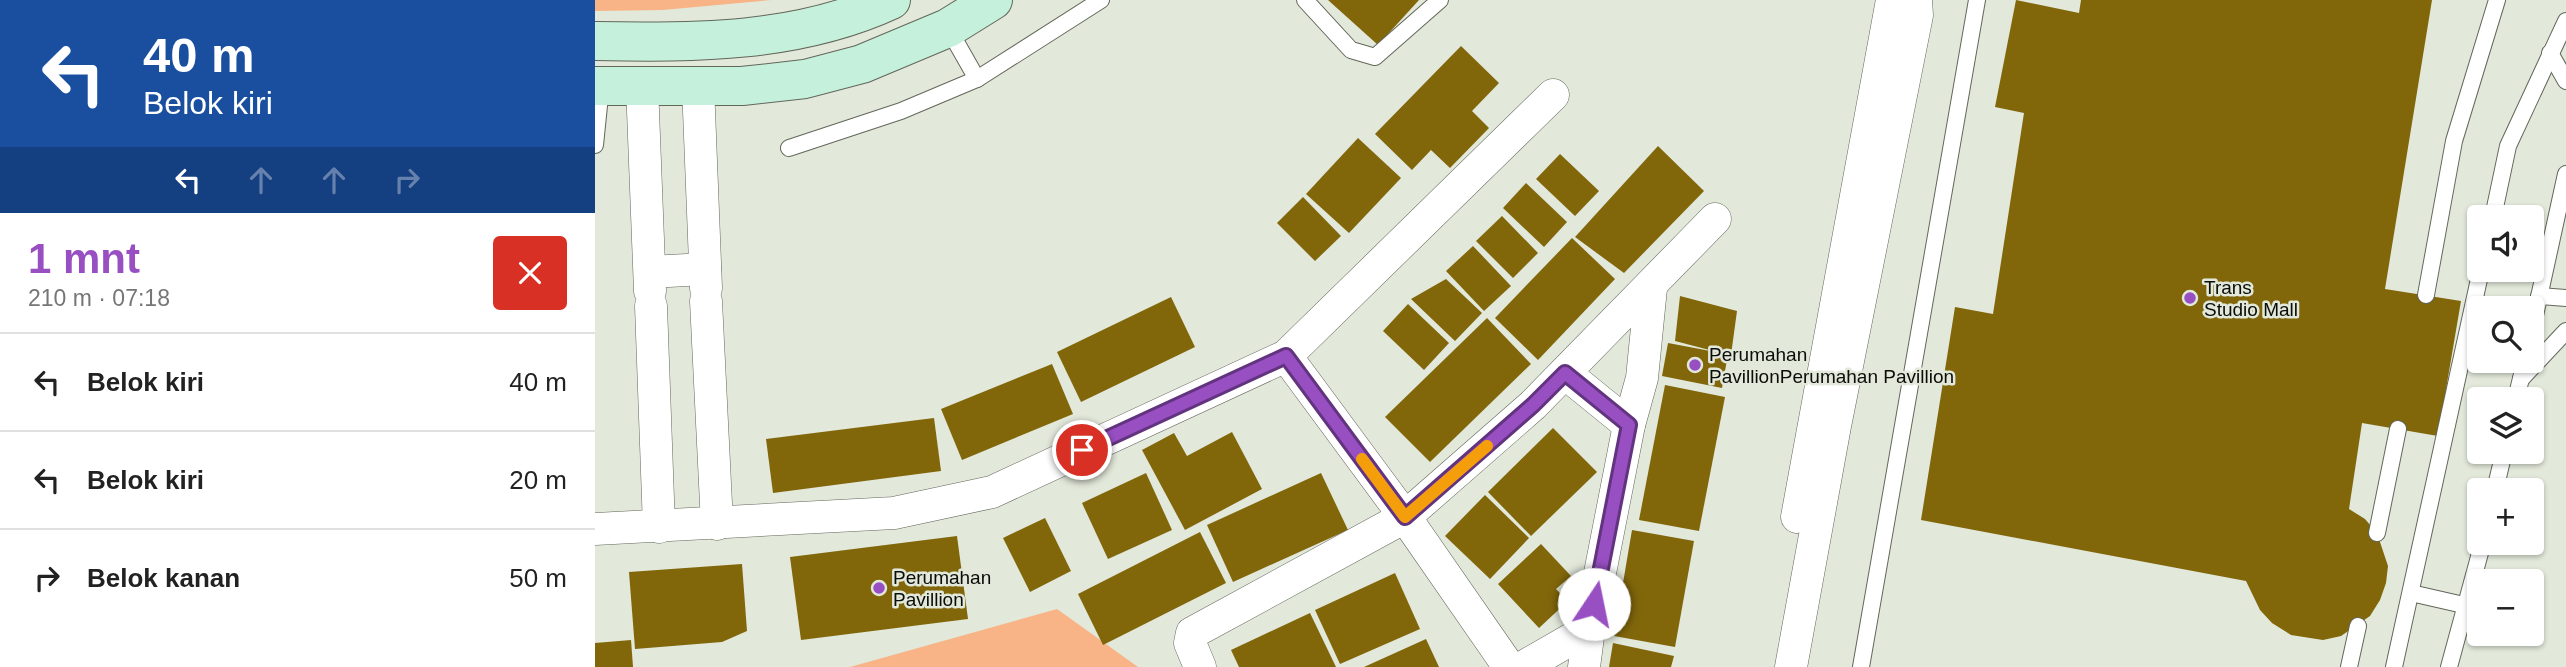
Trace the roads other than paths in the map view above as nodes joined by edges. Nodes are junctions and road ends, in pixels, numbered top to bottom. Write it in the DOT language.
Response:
graph roads {
  1 [pos="891,0"];
  2 [pos="993,0"];
  3 [pos="1101,0"];
  4 [pos="1305,0"];
  5 [pos="1440,0"];
  6 [pos="1892,0"];
  7 [pos="1916,0"];
  8 [pos="1977,0"];
  9 [pos="2497,0"];
  10 [pos="2566,21"];
  11 [pos="948,28"];
  12 [pos="595,40"];
  13 [pos="2550,52"];
  14 [pos="977,79"];
  15 [pos="2566,81"];
  16 [pos="642,85"];
  17 [pos="698,85"];
  18 [pos="598,86"];
  19 [pos="1553,95"];
  20 [pos="595,145"];
  21 [pos="789,148"];
  22 [pos="2566,174"];
  23 [pos="2496,205"];
  24 [pos="1715,219"];
  25 [pos="2478,282"];
  26 [pos="705,286"];
  27 [pos="1651,288"];
  28 [pos="650,290"];
  29 [pos="2425,295"];
  30 [pos="2539,296"];
  31 [pos="2544,296"];
  32 [pos="2566,298"];
  33 [pos="2566,331"];
  34 [pos="1286,356"];
  35 [pos="1565,373"];
  36 [pos="2522,373"];
  37 [pos="2521,379"];
  38 [pos="2519,387"];
  39 [pos="1629,425"];
  40 [pos="2398,429"];
  41 [pos="1405,517"];
  42 [pos="717,524"];
  43 [pos="659,527"];
  44 [pos="595,529"];
  45 [pos="2377,533"];
  46 [pos="2411,593"];
  47 [pos="2467,606"];
  48 [pos="2358,626"];
  49 [pos="1589,629"];
  50 [pos="2454,664"];
  51 [pos="1200,667"];
  52 [pos="1509,667"];
  53 [pos="1523,667"];
  54 [pos="1584,667"];
  55 [pos="1772,667"];
  56 [pos="1791,667"];
  57 [pos="1861,667"];
  58 [pos="2349,667"];
  59 [pos="2394,667"];
  1 -- 12 [label="main road"];
  2 -- 11 [label="main road"];
  3 -- 14 [label="lane"];
  4 -- 5 [label="lane"];
  6 -- 55 [label="street"];
  7 -- 56 [label="street"];
  8 -- 57 [label="lane"];
  9 -- 29 [label="lane"];
  10 -- 13 [label="lane"];
  11 -- 14 [label="lane"];
  11 -- 17 [label="main road"];
  13 -- 15 [label="lane"];
  13 -- 23 [label="lane"];
  14 -- 21 [label="lane"];
  16 -- 17 [label="main road"];
  16 -- 18 [label="main road"];
  16 -- 28 [label="street"];
  17 -- 26 [label="street"];
  18 -- 20 [label="lane"];
  19 -- 34 [label="street"];
  22 -- 30 [label="lane"];
  24 -- 27 [label="street"];
  25 -- 46 [label="lane"];
  26 -- 28 [label="street"];
  26 -- 42 [label="street"];
  27 -- 35 [label="street"];
  27 -- 39 [label="street"];
  28 -- 43 [label="street"];
  31 -- 32 [label="lane"];
  33 -- 37 [label="lane"];
  34 -- 41 [label="street"];
  34 -- 42 [label="street"];
  35 -- 39 [label="street"];
  35 -- 41 [label="street"];
  36 -- 37 [label="lane"];
  37 -- 38 [label="lane"];
  39 -- 49 [label="street"];
  40 -- 45 [label="lane"];
  41 -- 51 [label="street"];
  41 -- 52 [label="street"];
  42 -- 43 [label="street"];
  43 -- 44 [label="street"];
  46 -- 47 [label="lane"];
  46 -- 59 [label="lane"];
  47 -- 50 [label="lane"];
  48 -- 58 [label="lane"];
  49 -- 53 [label="street"];
  49 -- 54 [label="street"];
}
